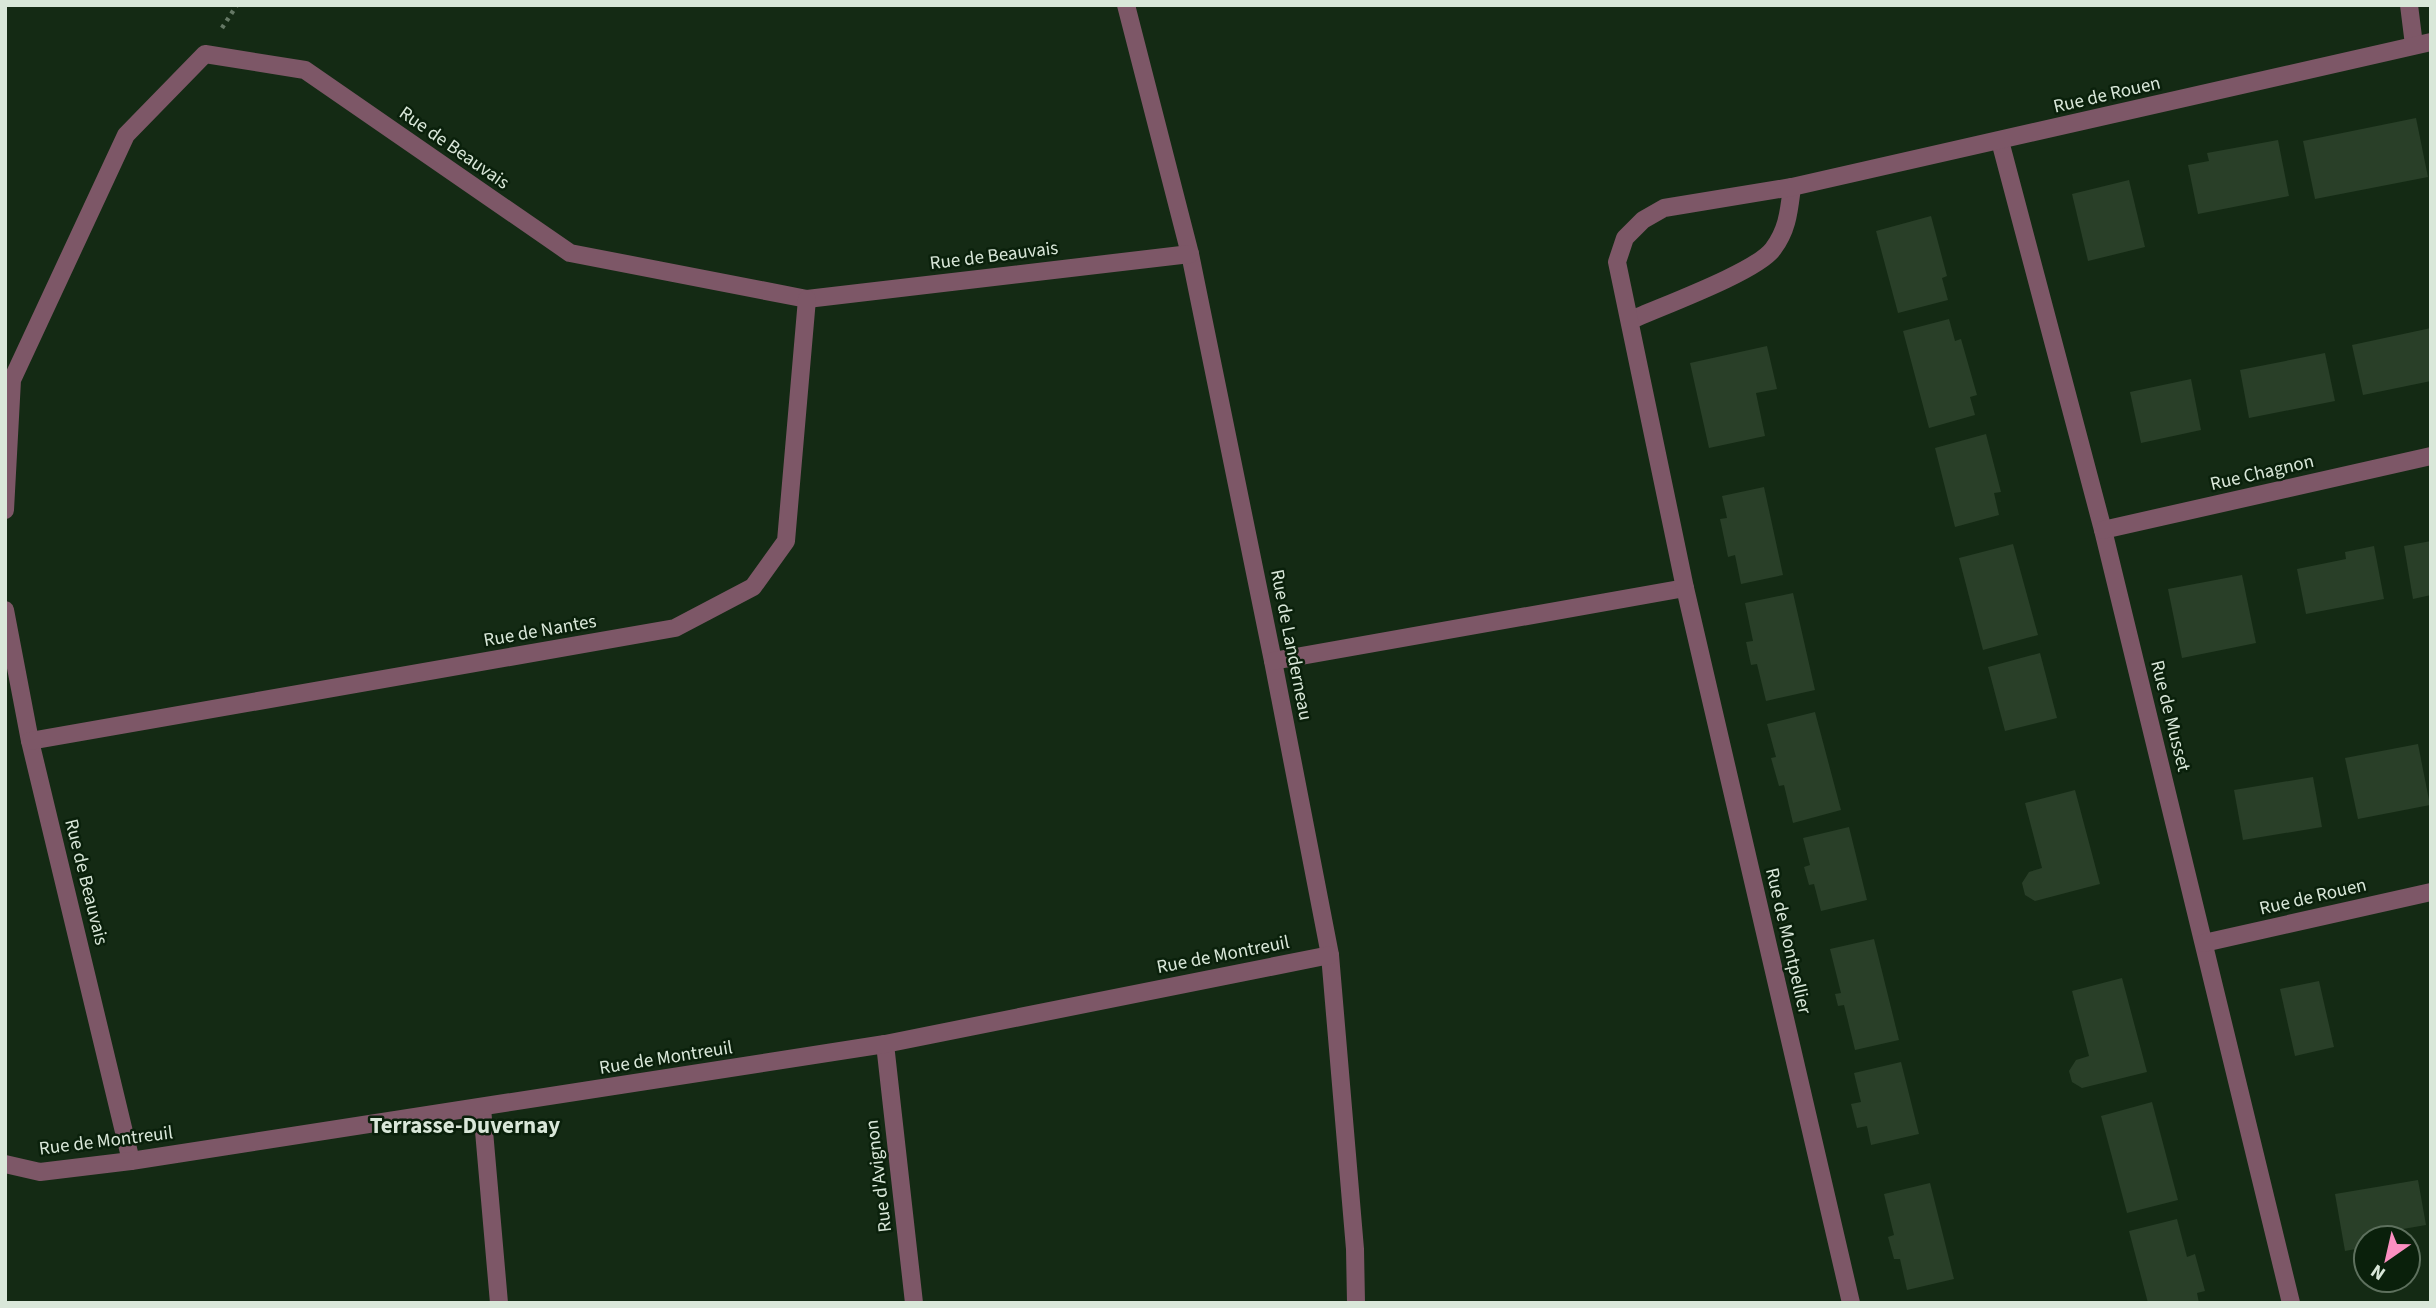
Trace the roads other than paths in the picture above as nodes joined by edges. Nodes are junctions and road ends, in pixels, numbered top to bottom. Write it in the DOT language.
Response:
graph roads {
  1 [pos="1126,5"];
  2 [pos="2409,5"];
  3 [pos="2423,44"];
  4 [pos="2000,141"];
  5 [pos="1792,187"];
  6 [pos="1190,254"];
  7 [pos="807,299"];
  8 [pos="1631,320"];
  9 [pos="2431,456"];
  10 [pos="5,510"];
  11 [pos="2103,530"];
  12 [pos="1685,588"];
  13 [pos="5,610"];
  14 [pos="1273,661"];
  15 [pos="30,741"];
  16 [pos="2431,892"];
  17 [pos="2204,943"];
  18 [pos="1330,955"];
  19 [pos="885,1044"];
  20 [pos="482,1108"];
  21 [pos="131,1161"];
  22 [pos="5,1164"];
  23 [pos="499,1303"];
  24 [pos="914,1303"];
  25 [pos="1356,1303"];
  26 [pos="1851,1303"];
  27 [pos="2291,1303"];
  1 -- 6 [label="street, Rue de Landerneau"];
  2 -- 3 [label="street"];
  3 -- 4 [label="street, Rue de Rouen"];
  4 -- 5 [label="street, Rue de Rouen"];
  4 -- 11 [label="street, Rue de Musset"];
  5 -- 8 [label="street"];
  5 -- 8 [label="street, Rue de Rouen"];
  6 -- 7 [label="street, Rue de Beauvais"];
  6 -- 14 [label="street, Rue de Landerneau"];
  7 -- 10 [label="street, Rue de Beauvais"];
  7 -- 15 [label="street, Rue de Nantes"];
  8 -- 12 [label="street, Rue de Montpellier"];
  9 -- 11 [label="street, Rue Chagnon"];
  11 -- 17 [label="street, Rue de Musset"];
  12 -- 14 [label="street"];
  12 -- 26 [label="street, Rue de Montpellier"];
  13 -- 15 [label="street, Rue de Beauvais"];
  14 -- 18 [label="street, Rue de Landerneau"];
  15 -- 21 [label="street, Rue de Beauvais"];
  16 -- 17 [label="street, Rue de Rouen"];
  17 -- 27 [label="street, Rue de Musset"];
  18 -- 19 [label="street, Rue de Montreuil"];
  18 -- 25 [label="street, Rue de Landerneau"];
  19 -- 20 [label="street, Rue de Montreuil"];
  19 -- 24 [label="street, Rue d'Avignon"];
  20 -- 21 [label="street, Rue de Montreuil"];
  20 -- 23 [label="street"];
  21 -- 22 [label="street, Rue de Montreuil"];
}
